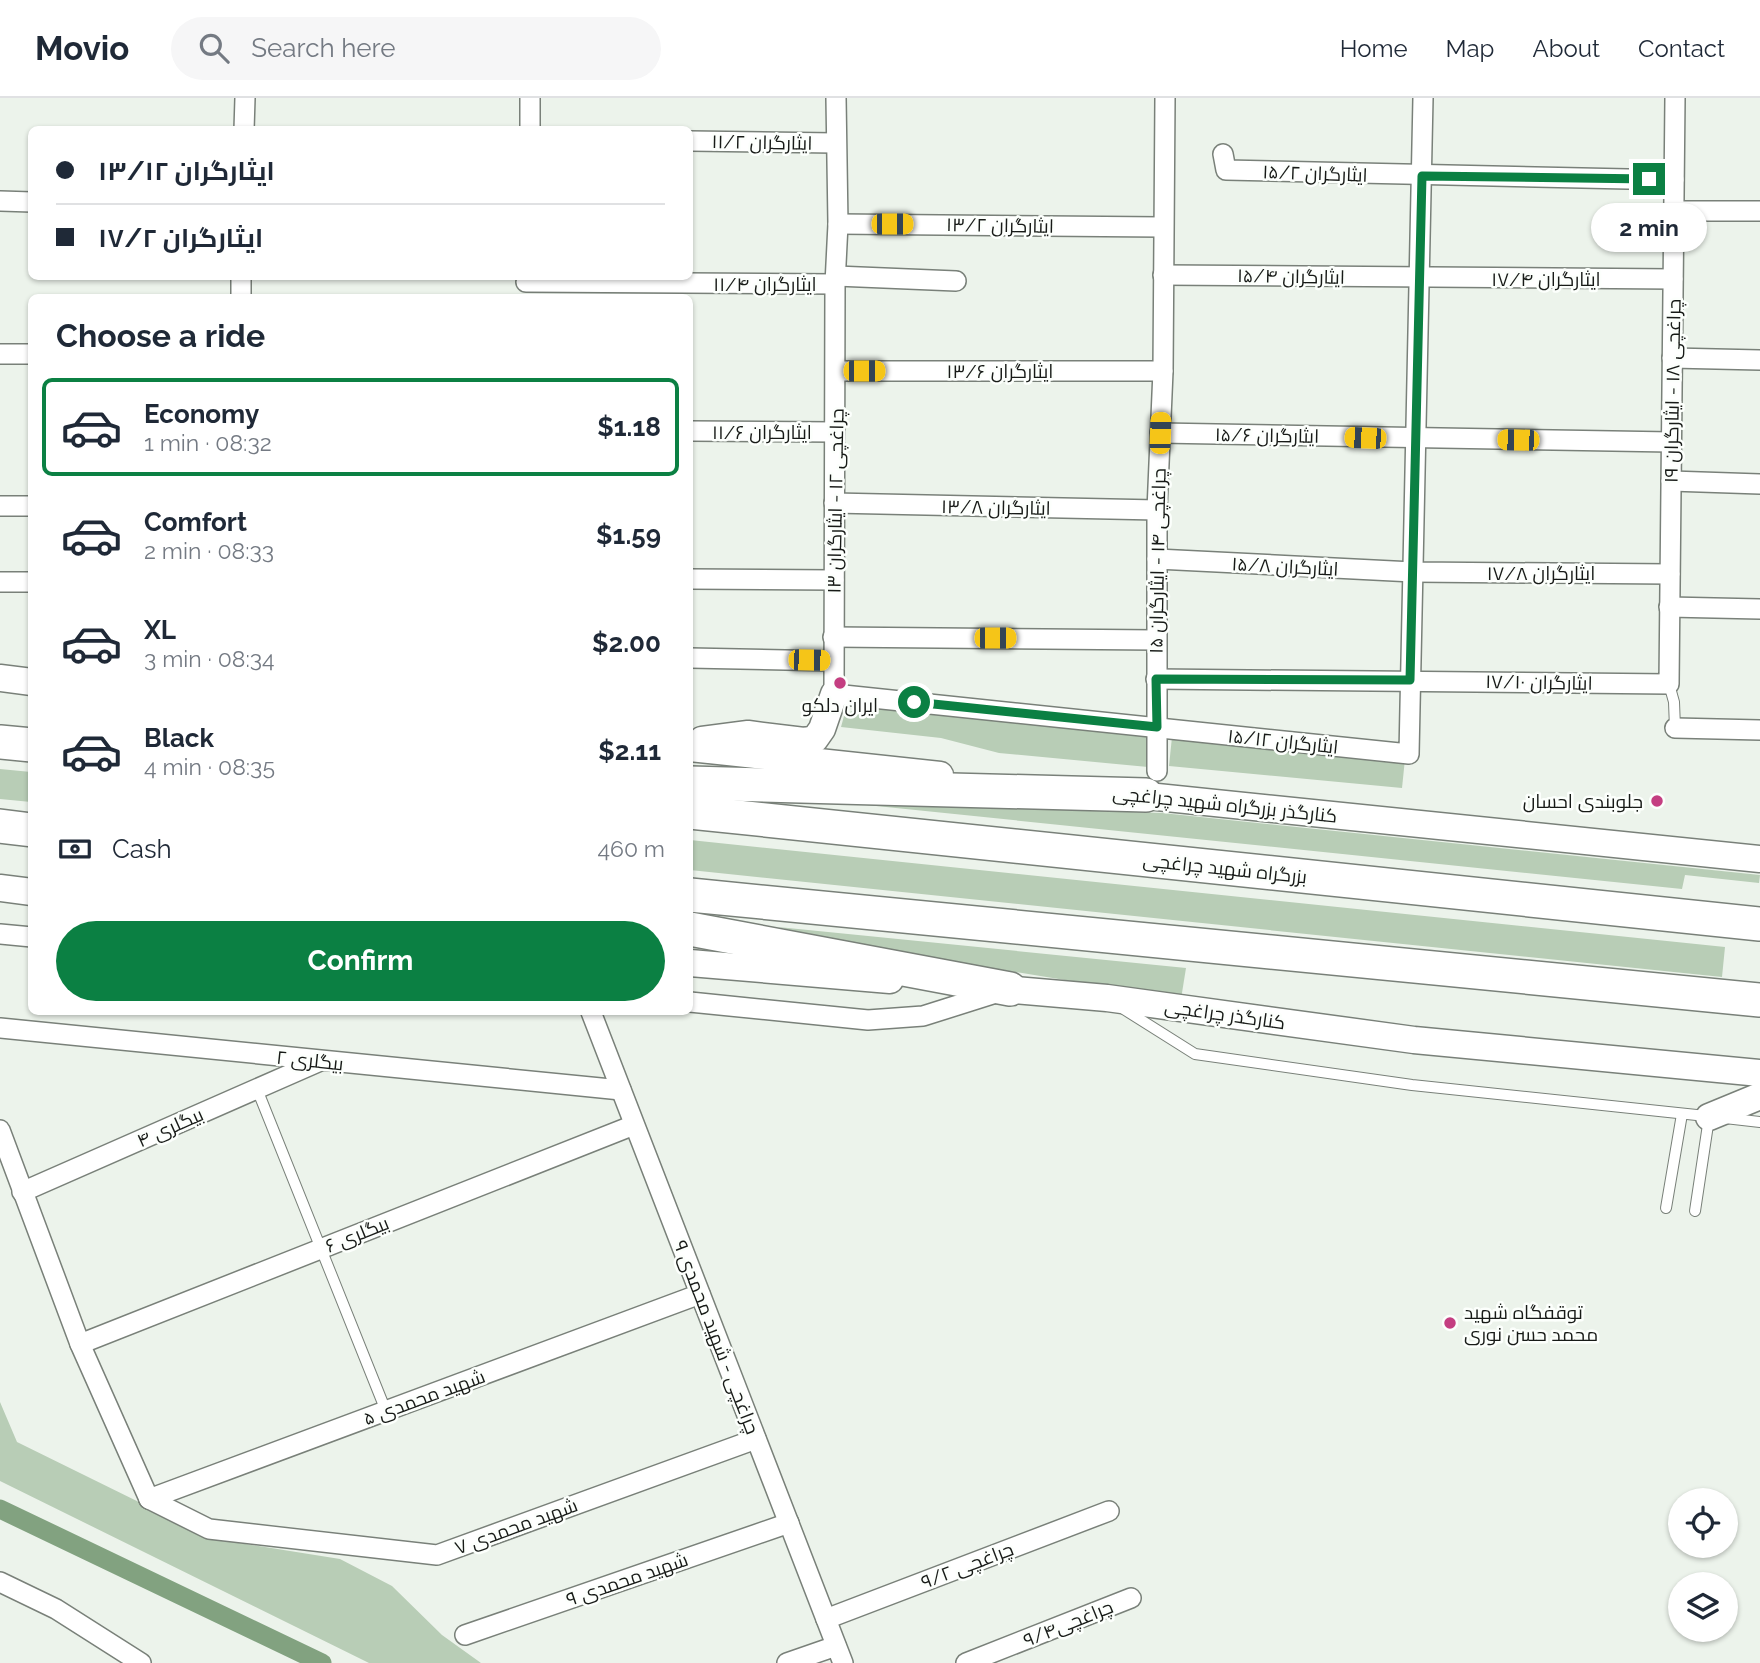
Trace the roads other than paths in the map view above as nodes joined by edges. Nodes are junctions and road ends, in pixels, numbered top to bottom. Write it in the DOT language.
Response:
graph roads {
  1 [pos="245,98"];
  2 [pos="530,98"];
  3 [pos="836,98"];
  4 [pos="1165,98"];
  5 [pos="1423,98"];
  6 [pos="1675,98"];
  7 [pos="244,126"];
  8 [pos="530,126"];
  9 [pos="693,141"];
  10 [pos="835,144"];
  11 [pos="1223,154"];
  12 [pos="1422,176"];
  13 [pos="1674,180"];
  14 [pos="0,201"];
  15 [pos="28,202"];
  16 [pos="1673,211"];
  17 [pos="1760,211"];
  18 [pos="838,224"];
  19 [pos="1161,226"];
  20 [pos="1163,275"];
  21 [pos="1419,278"];
  22 [pos="1673,279"];
  23 [pos="835,280"];
  24 [pos="956,281"];
  25 [pos="526,285"];
  26 [pos="0,354"];
  27 [pos="28,354"];
  28 [pos="1672,359"];
  29 [pos="1760,360"];
  30 [pos="837,371"];
  31 [pos="1163,371"];
  32 [pos="693,432"];
  33 [pos="835,432"];
  34 [pos="1160,433"];
  35 [pos="1416,439"];
  36 [pos="1671,442"];
  37 [pos="1671,481"];
  38 [pos="1760,484"];
  39 [pos="834,503"];
  40 [pos="0,506"];
  41 [pos="28,506"];
  42 [pos="1157,510"];
  43 [pos="1157,559"];
  44 [pos="1413,572"];
  45 [pos="1670,574"];
  46 [pos="693,579"];
  47 [pos="834,580"];
  48 [pos="0,582"];
  49 [pos="28,582"];
  50 [pos="1669,607"];
  51 [pos="1760,609"];
  52 [pos="834,637"];
  53 [pos="1156,640"];
  54 [pos="693,658"];
  55 [pos="833,661"];
  56 [pos="0,678"];
  57 [pos="1156,679"];
  58 [pos="1410,680"];
  59 [pos="28,681"];
  60 [pos="1669,684"];
  61 [pos="834,694"];
  62 [pos="1157,727"];
  63 [pos="1675,728"];
  64 [pos="1760,730"];
  65 [pos="0,741"];
  66 [pos="28,744"];
  67 [pos="693,745"];
  68 [pos="693,746"];
  69 [pos="693,783"];
  70 [pos="1152,783"];
  71 [pos="693,812"];
  72 [pos="0,826"];
  73 [pos="28,830"];
  74 [pos="1760,859"];
  75 [pos="0,888"];
  76 [pos="28,892"];
  77 [pos="693,895"];
  78 [pos="1760,924"];
  79 [pos="693,930"];
  80 [pos="0,934"];
  81 [pos="28,937"];
  82 [pos="693,963"];
  83 [pos="1010,989"];
  84 [pos="1695,993"];
  85 [pos="1107,998"];
  86 [pos="1760,1000"];
  87 [pos="693,1002"];
  88 [pos="1760,1007"];
  89 [pos="591,1015"];
  90 [pos="0,1028"];
  91 [pos="319,1062"];
  92 [pos="1760,1073"];
  93 [pos="257,1088"];
  94 [pos="621,1090"];
  95 [pos="1760,1096"];
  96 [pos="1682,1114"];
  97 [pos="1709,1117"];
  98 [pos="1760,1122"];
  99 [pos="634,1125"];
  100 [pos="0,1130"];
  101 [pos="6,1168"];
  102 [pos="22,1192"];
  103 [pos="1666,1208"];
  104 [pos="1695,1210"];
  105 [pos="321,1249"];
  106 [pos="700,1294"];
  107 [pos="80,1344"];
  108 [pos="386,1411"];
  109 [pos="756,1439"];
  110 [pos="149,1499"];
  111 [pos="1109,1511"];
  112 [pos="789,1523"];
  113 [pos="0,1582"];
  114 [pos="1131,1598"];
  115 [pos="826,1619"];
  116 [pos="466,1635"];
  117 [pos="840,1655"];
  118 [pos="141,1663"];
  119 [pos="787,1663"];
  120 [pos="966,1663"];
  1 -- 7 [label="street"];
  2 -- 8 [label="street"];
  3 -- 10 [label="street, چراغچی ۱۲ - ایثارگران ۱۳"];
  4 -- 19 [label="street, چراغچی ۱۴ - ایثارگران ۱۵"];
  5 -- 12 [label="street"];
  6 -- 13 [label="street, چراغچی ۱۸ - ایثارگران ۱۹"];
  9 -- 10 [label="street, ایثارگران ۱۱/۲"];
  10 -- 18 [label="street, چراغچی ۱۲ - ایثارگران ۱۳"];
  11 -- 12 [label="street, ایثارگران ۱۵/۲"];
  12 -- 13 [label="street"];
  12 -- 21 [label="street"];
  13 -- 16 [label="street, چراغچی ۱۸ - ایثارگران ۱۹"];
  14 -- 15 [label="street"];
  16 -- 17 [label="street"];
  16 -- 22 [label="street, چراغچی ۱۸ - ایثارگران ۱۹"];
  18 -- 19 [label="street, ایثارگران ۱۳/۲"];
  18 -- 23 [label="street, چراغچی ۱۲ - ایثارگران ۱۳"];
  19 -- 20 [label="street, چراغچی ۱۴ - ایثارگران ۱۵"];
  20 -- 21 [label="street, ایثارگران ۱۵/۴"];
  20 -- 31 [label="street, چراغچی ۱۴ - ایثارگران ۱۵"];
  21 -- 22 [label="street, ایثارگران ۱۷/۴"];
  21 -- 35 [label="street"];
  22 -- 28 [label="street, چراغچی ۱۸ - ایثارگران ۱۹"];
  23 -- 24 [label="street, ایثارگران ۱۱/۴"];
  23 -- 25 [label="street, ایثارگران ۱۱/۴"];
  23 -- 30 [label="street, چراغچی ۱۲ - ایثارگران ۱۳"];
  26 -- 27 [label="street"];
  28 -- 29 [label="street"];
  28 -- 36 [label="street, چراغچی ۱۸ - ایثارگران ۱۹"];
  30 -- 31 [label="street, ایثارگران ۱۳/۶"];
  30 -- 33 [label="street, چراغچی ۱۲ - ایثارگران ۱۳"];
  31 -- 34 [label="street, چراغچی ۱۴ - ایثارگران ۱۵"];
  32 -- 33 [label="street, ایثارگران ۱۱/۶"];
  33 -- 39 [label="street, چراغچی ۱۲ - ایثارگران ۱۳"];
  34 -- 35 [label="street, ایثارگران ۱۵/۶"];
  34 -- 42 [label="street, چراغچی ۱۴ - ایثارگران ۱۵"];
  35 -- 36 [label="street, ایثارگران ۱۵/۶"];
  35 -- 44 [label="street"];
  36 -- 37 [label="street, چراغچی ۱۸ - ایثارگران ۱۹"];
  37 -- 38 [label="street"];
  37 -- 45 [label="street, چراغچی ۱۸ - ایثارگران ۱۹"];
  39 -- 42 [label="street, ایثارگران ۱۳/۸"];
  39 -- 47 [label="street, چراغچی ۱۲ - ایثارگران ۱۳"];
  40 -- 41 [label="street"];
  42 -- 43 [label="street, چراغچی ۱۴ - ایثارگران ۱۵"];
  43 -- 44 [label="street, ایثارگران ۱۵/۸"];
  43 -- 53 [label="street, چراغچی ۱۴ - ایثارگران ۱۵"];
  44 -- 45 [label="street, ایثارگران ۱۷/۸"];
  44 -- 58 [label="street"];
  45 -- 50 [label="street, چراغچی ۱۸ - ایثارگران ۱۹"];
  46 -- 47 [label="street"];
  47 -- 52 [label="street, چراغچی ۱۲ - ایثارگران ۱۳"];
  48 -- 49 [label="street"];
  50 -- 51 [label="street"];
  50 -- 60 [label="street, چراغچی ۱۸ - ایثارگران ۱۹"];
  52 -- 53 [label="street"];
  52 -- 55 [label="street, چراغچی ۱۲ - ایثارگران ۱۳"];
  53 -- 57 [label="street, چراغچی ۱۴ - ایثارگران ۱۵"];
  54 -- 55 [label="street"];
  55 -- 61 [label="street, چراغچی ۱۲ - ایثارگران ۱۳"];
  56 -- 59 [label="main road"];
  57 -- 58 [label="street, ایثارگران ۱۷/۱۰"];
  57 -- 62 [label="street, چراغچی ۱۴ - ایثارگران ۱۵"];
  58 -- 60 [label="street, ایثارگران ۱۷/۱۰"];
  58 -- 62 [label="street, ایثارگران ۱۵/۱۲"];
  60 -- 63 [label="lane"];
  61 -- 62 [label="street, ایثارگران ۱۵/۱۲"];
  61 -- 67 [label="main road"];
  62 -- 70 [label="street, چراغچی ۱۴ - ایثارگران ۱۵"];
  63 -- 64 [label="street"];
  65 -- 66 [label="highway"];
  68 -- 70 [label="main road, کنارگذر بزرگراه شهید چراغچی"];
  69 -- 70 [label="highway"];
  70 -- 74 [label="main road, کنارگذر بزرگراه شهید چراغچی"];
  71 -- 78 [label="highway, بزرگراه شهید چراغچی"];
  72 -- 73 [label="highway"];
  75 -- 76 [label="main road"];
  77 -- 84 [label="highway"];
  79 -- 83 [label="highway"];
  80 -- 81 [label="street"];
  82 -- 83 [label="main road, کنارگذر چراغچی"];
  83 -- 85 [label="main road, کنارگذر چراغچی"];
  83 -- 87 [label="street"];
  84 -- 86 [label="highway"];
  84 -- 88 [label="highway"];
  85 -- 92 [label="main road, کنارگذر چراغچی"];
  85 -- 96 [label="lane"];
  89 -- 94 [label="street, ۹ چراغچی - شهید محمدی"];
  90 -- 91 [label="street, بیگلری ۲"];
  91 -- 93 [label="street, بیگلری ۴"];
  91 -- 94 [label="street, بیگلری ۲"];
  93 -- 102 [label="street, بیگلری ۴"];
  93 -- 105 [label="lane"];
  94 -- 99 [label="street, ۹ چراغچی - شهید محمدی"];
  95 -- 97 [label="main road"];
  96 -- 97 [label="lane"];
  96 -- 103 [label="lane"];
  97 -- 98 [label="lane"];
  97 -- 104 [label="lane"];
  99 -- 105 [label="street, بیگلری ۶"];
  99 -- 106 [label="street, ۹ چراغچی - شهید محمدی"];
  100 -- 101 [label="street"];
  101 -- 102 [label="street"];
  102 -- 107 [label="street"];
  105 -- 107 [label="street, بیگلری ۶"];
  105 -- 108 [label="lane"];
  106 -- 108 [label="street, شهید محمدی ۵"];
  106 -- 109 [label="street, ۹ چراغچی - شهید محمدی"];
  107 -- 110 [label="street"];
  108 -- 110 [label="street, شهید محمدی ۵"];
  109 -- 110 [label="street, شهید محمدی ۷"];
  109 -- 112 [label="street, ۹ چراغچی - شهید محمدی"];
  111 -- 115 [label="street, ۹/۲ چراغچی"];
  112 -- 115 [label="street, ۹ چراغچی - شهید محمدی"];
  112 -- 116 [label="street, شهید محمدی ۹"];
  113 -- 118 [label="street"];
  114 -- 120 [label="street, ۹/۴چراغچی"];
  115 -- 117 [label="street, ۹ چراغچی - شهید محمدی"];
  117 -- 119 [label="street"];
}
